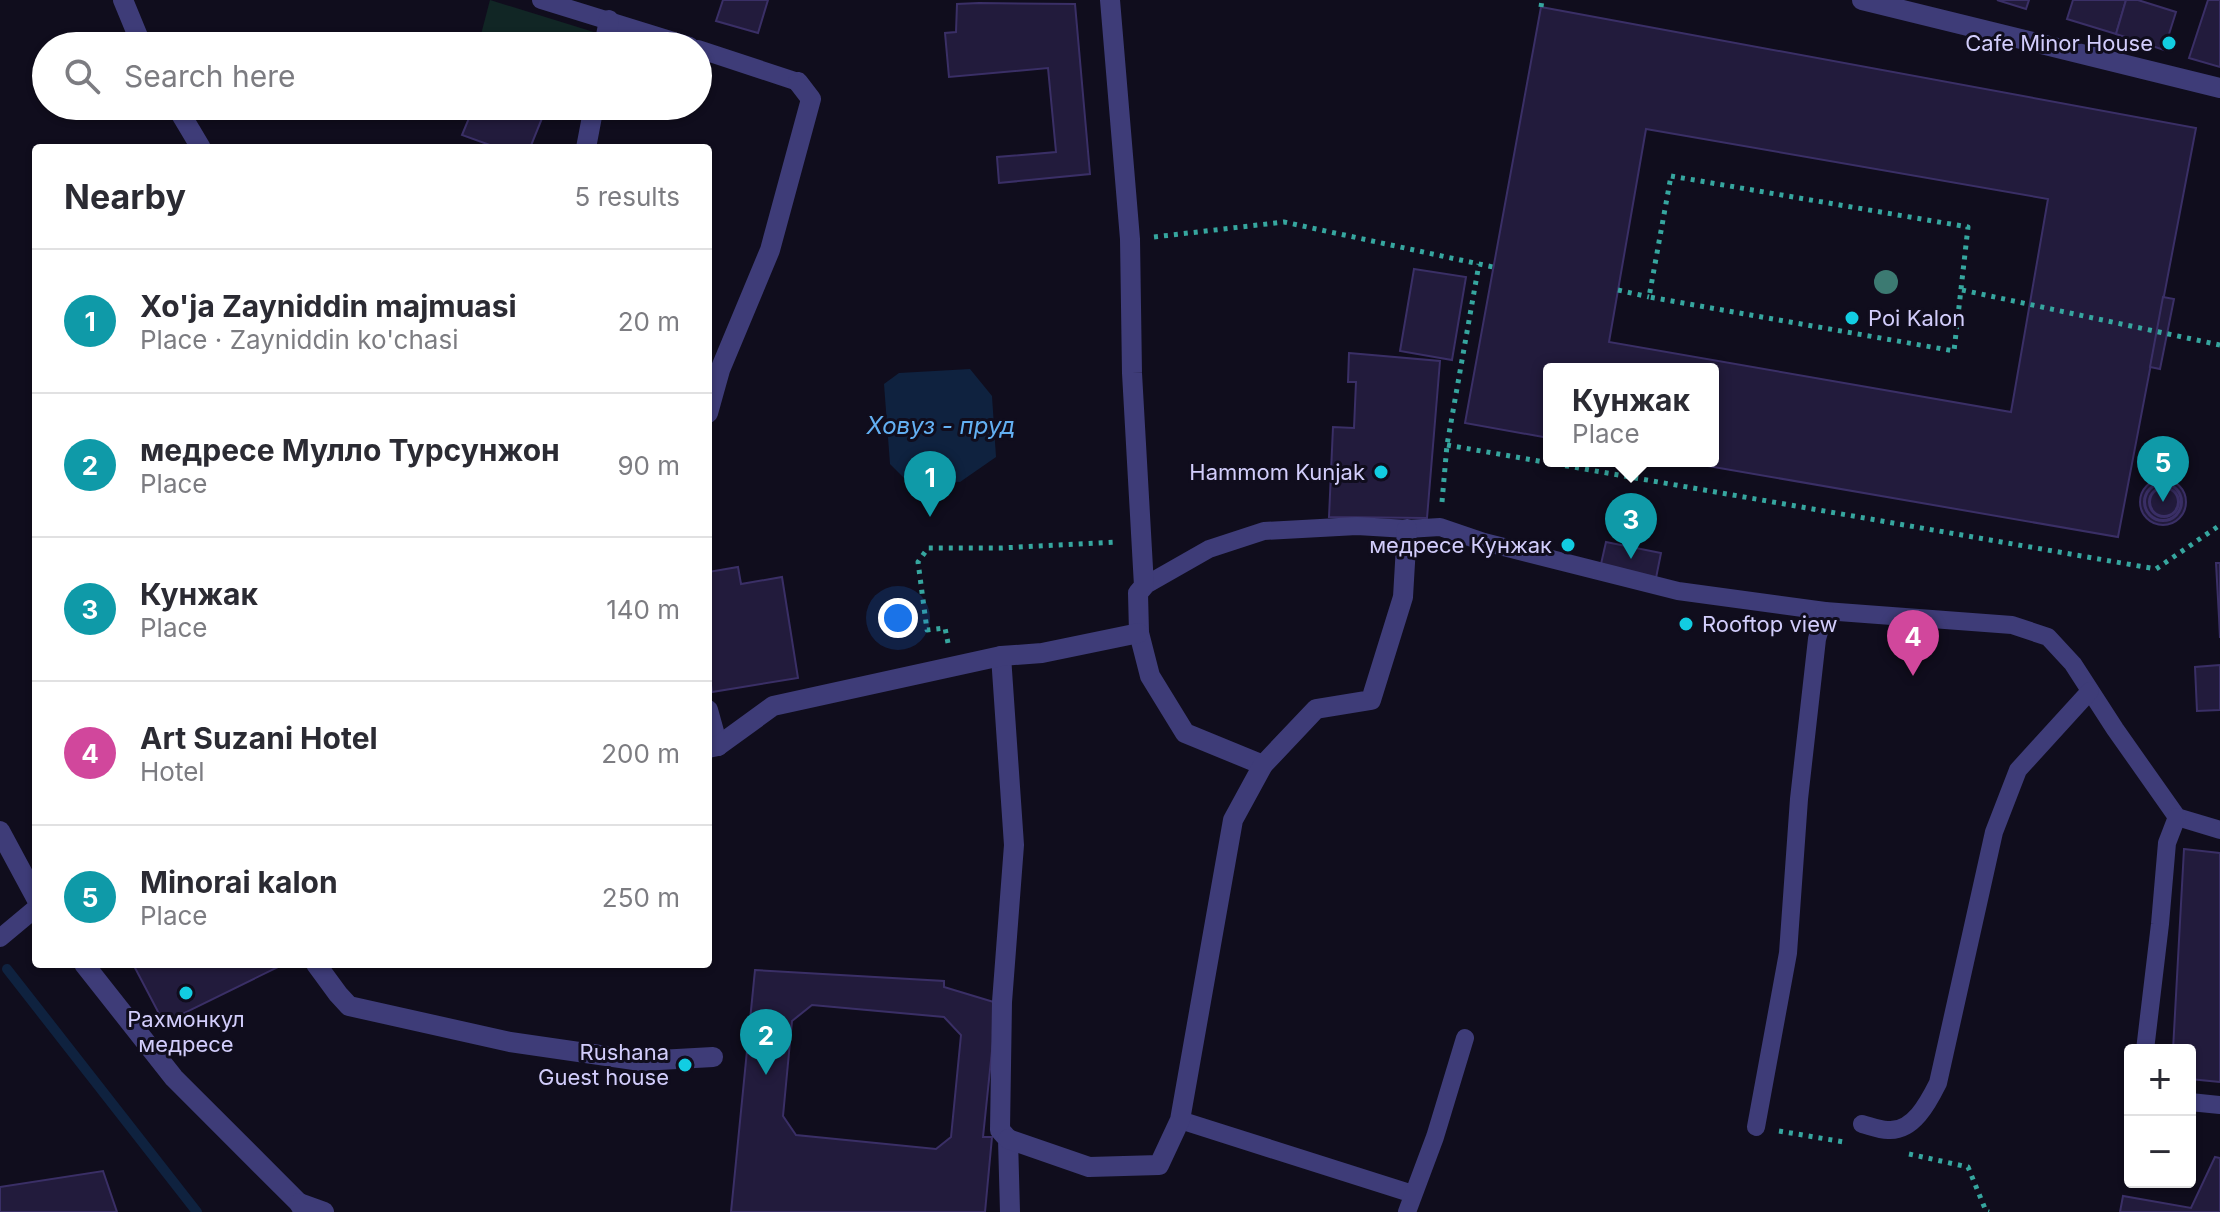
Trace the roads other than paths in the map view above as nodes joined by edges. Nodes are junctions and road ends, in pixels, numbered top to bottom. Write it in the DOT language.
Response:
graph roads {
  1 [pos="123,0"];
  2 [pos="541,0"];
  3 [pos="1110,0"];
  4 [pos="1862,0"];
  5 [pos="609,20"];
  6 [pos="136,32"];
  7 [pos="607,32"];
  8 [pos="646,32"];
  9 [pos="712,54"];
  10 [pos="798,82"];
  11 [pos="2220,88"];
  12 [pos="184,120"];
  13 [pos="591,120"];
  14 [pos="199,144"];
  15 [pos="587,144"];
  16 [pos="712,399"];
  17 [pos="1407,529"];
  18 [pos="1144,586"];
  19 [pos="1825,611"];
  20 [pos="1139,633"];
  21 [pos="1001,656"];
  22 [pos="2090,691"];
  23 [pos="713,747"];
  24 [pos="1263,765"];
  25 [pos="2177,817"];
  26 [pos="2220,830"];
  27 [pos="0,831"];
  28 [pos="32,891"];
  29 [pos="32,911"];
  30 [pos="0,938"];
  31 [pos="87,968"];
  32 [pos="319,968"];
  33 [pos="1465,1038"];
  34 [pos="2146,1044"];
  35 [pos="713,1057"];
  36 [pos="2196,1103"];
  37 [pos="2220,1105"];
  38 [pos="1180,1120"];
  39 [pos="1862,1124"];
  40 [pos="1756,1127"];
  41 [pos="1008,1139"];
  42 [pos="1410,1203"];
  43 [pos="302,1207"];
  44 [pos="324,1212"];
  45 [pos="1010,1212"];
  1 -- 6 [label="street"];
  2 -- 5 [label="lane"];
  3 -- 18 [label="street"];
  4 -- 11 [label="street"];
  5 -- 7 [label="street"];
  5 -- 8 [label="lane"];
  9 -- 10 [label="lane"];
  10 -- 16 [label="street"];
  12 -- 14 [label="street"];
  13 -- 15 [label="street"];
  17 -- 18 [label="lane"];
  17 -- 19 [label="lane"];
  17 -- 24 [label="street"];
  18 -- 20 [label="street"];
  19 -- 22 [label="lane"];
  19 -- 40 [label="lane"];
  20 -- 21 [label="street"];
  20 -- 24 [label="street"];
  21 -- 23 [label="street"];
  21 -- 41 [label="street"];
  22 -- 25 [label="lane"];
  22 -- 39 [label="lane"];
  24 -- 38 [label="street"];
  25 -- 26 [label="lane"];
  25 -- 34 [label="lane"];
  27 -- 28 [label="street"];
  29 -- 30 [label="lane"];
  31 -- 43 [label="street"];
  32 -- 35 [label="street"];
  33 -- 42 [label="lane"];
  36 -- 37 [label="lane"];
  38 -- 41 [label="street"];
  38 -- 42 [label="lane"];
  41 -- 45 [label="street"];
  43 -- 44 [label="street"];
}
